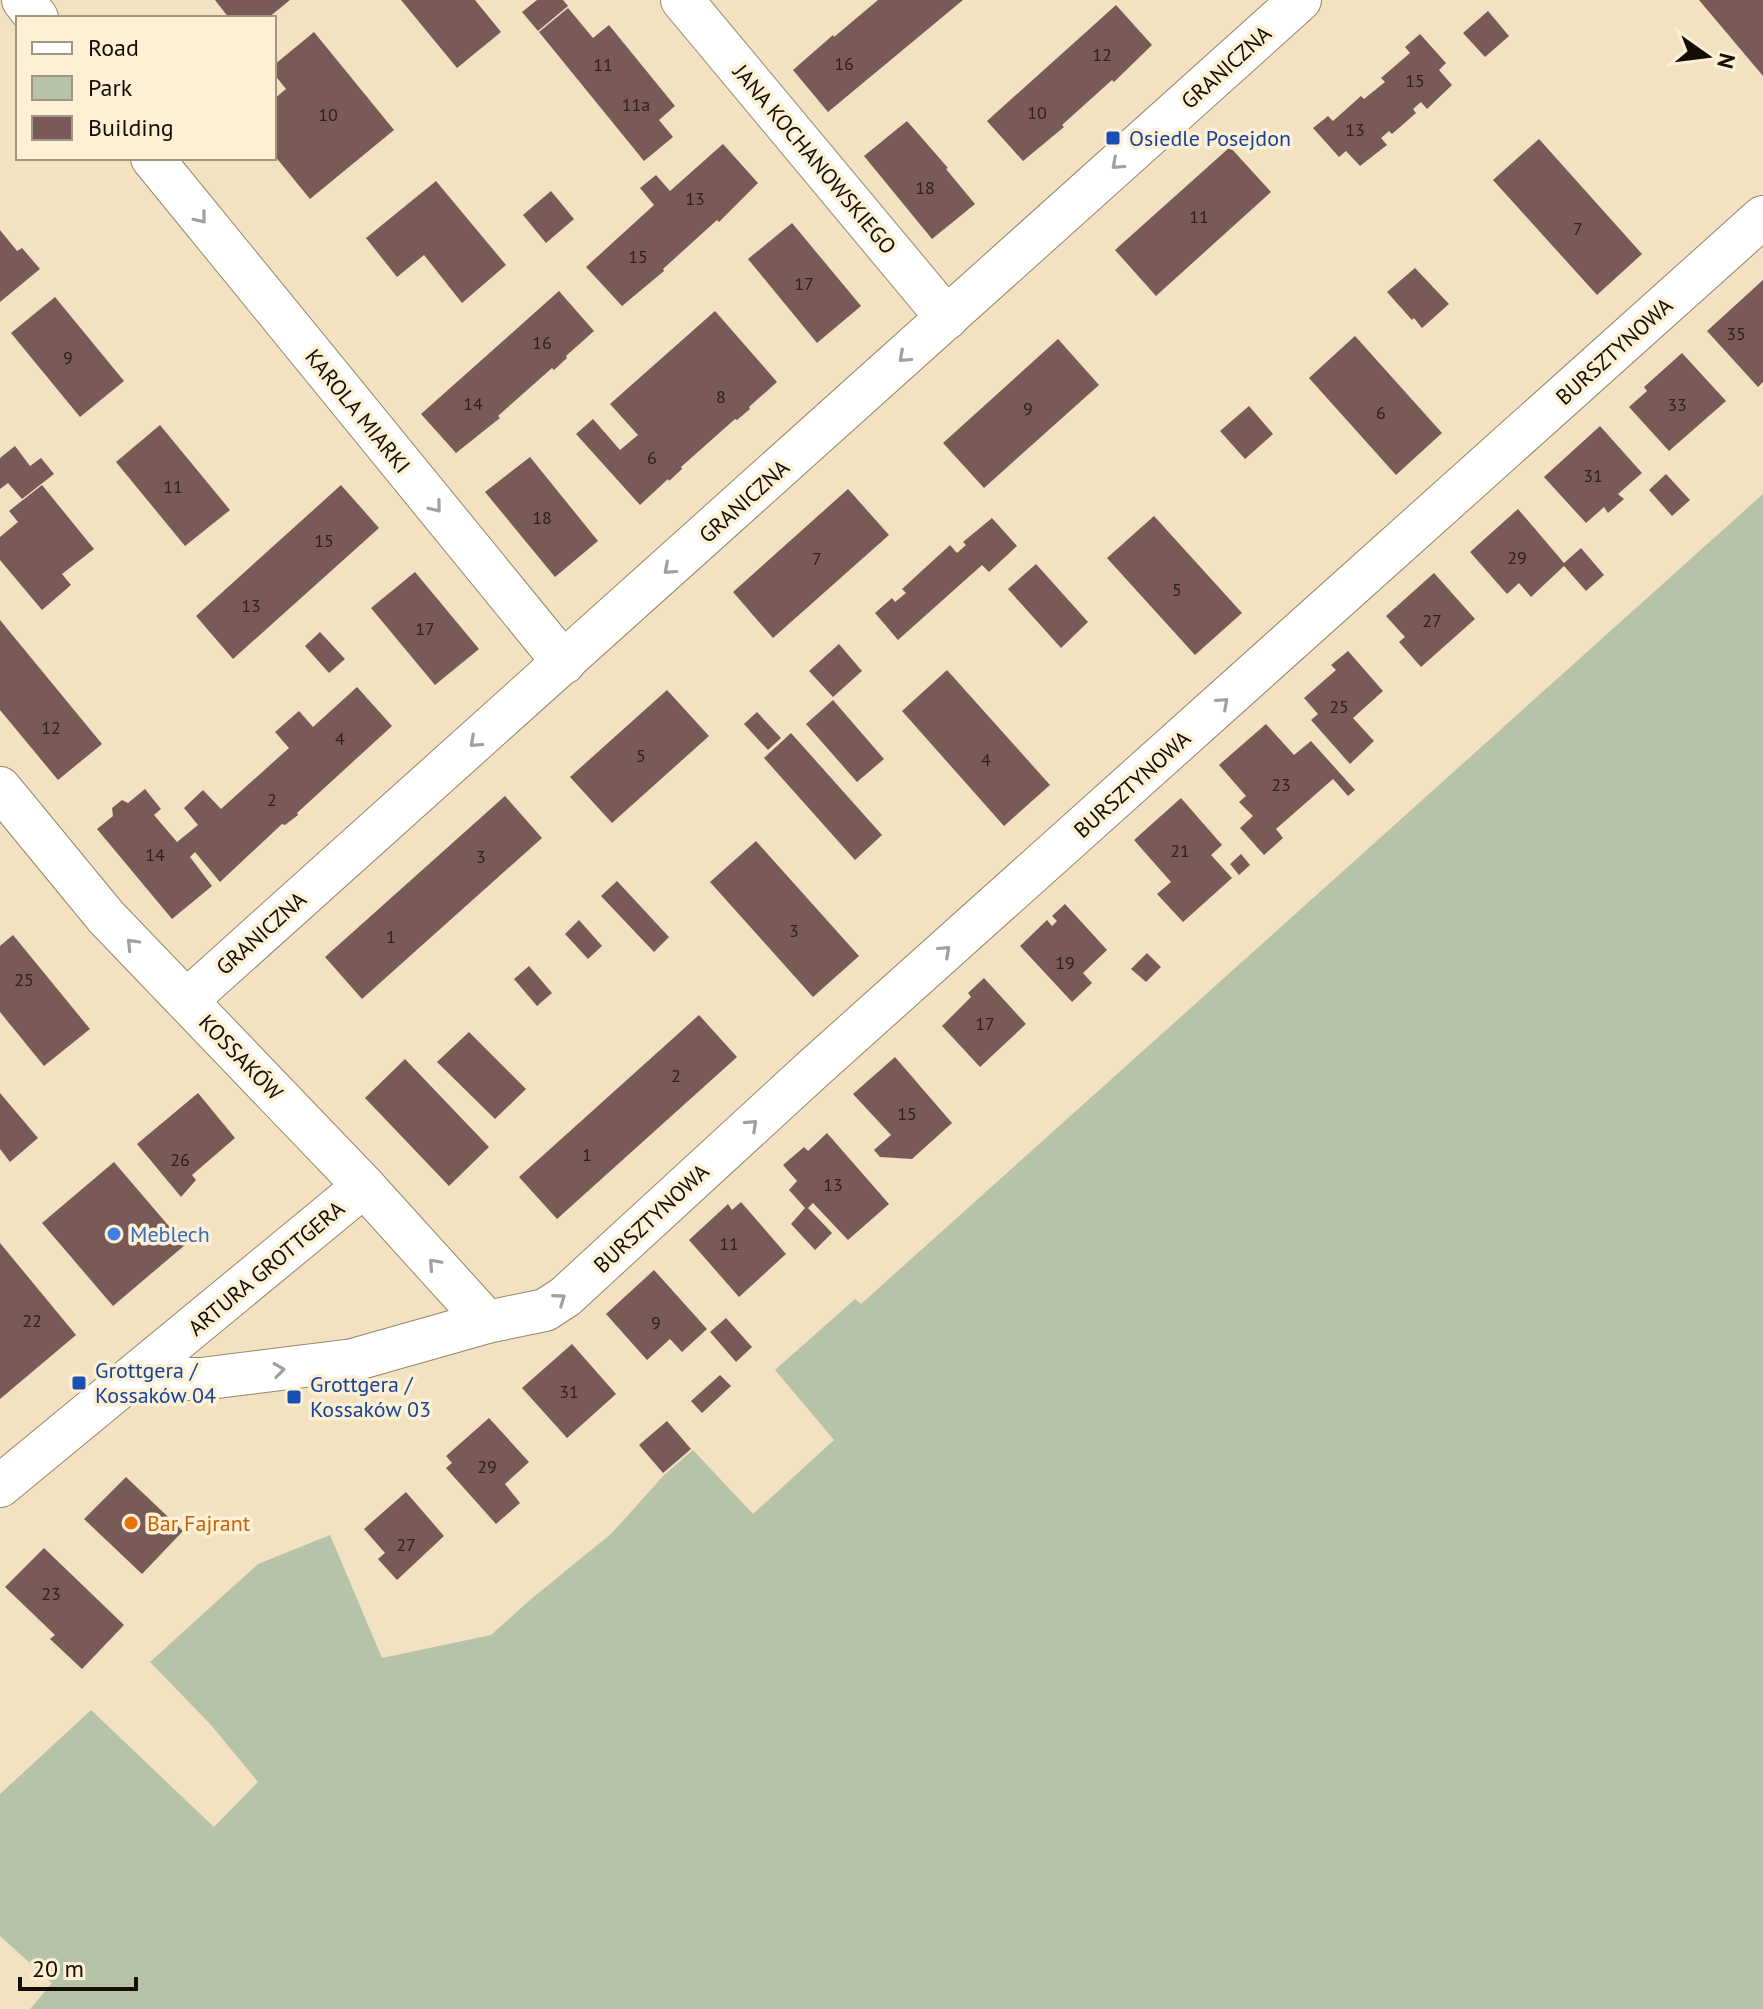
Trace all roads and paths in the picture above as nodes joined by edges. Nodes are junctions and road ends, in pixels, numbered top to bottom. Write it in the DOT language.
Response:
graph roads {
  1 [pos="23,0"];
  2 [pos="682,0"];
  3 [pos="1300,0"];
  4 [pos="35,16"];
  5 [pos="154,160"];
  6 [pos="1763,217"];
  7 [pos="947,318"];
  8 [pos="564,663"];
  9 [pos="0,788"];
  10 [pos="187,1000"];
  11 [pos="364,1186"];
  12 [pos="487,1322"];
  13 [pos="131,1379"];
  14 [pos="0,1486"];
  1 -- 4 [label="street"];
  2 -- 7 [label="street, JANA KOCHANOWSKIEGO"];
  3 -- 7 [label="street, GRANICZNA, one-way"];
  5 -- 8 [label="street, KAROLA MIARKI, one-way"];
  12 -- 6 [label="street, BURSZTYNOWA, one-way"];
  7 -- 8 [label="street, GRANICZNA, one-way"];
  8 -- 10 [label="street, GRANICZNA, one-way"];
  10 -- 9 [label="street, KOSSAKÓW, one-way"];
  10 -- 11 [label="street, KOSSAKÓW"];
  12 -- 11 [label="street, KOSSAKÓW, one-way"];
  11 -- 13 [label="street, ARTURA GROTTGERA"];
  13 -- 12 [label="street, one-way"];
  13 -- 14 [label="street, ARTURA GROTTGERA"];
}
